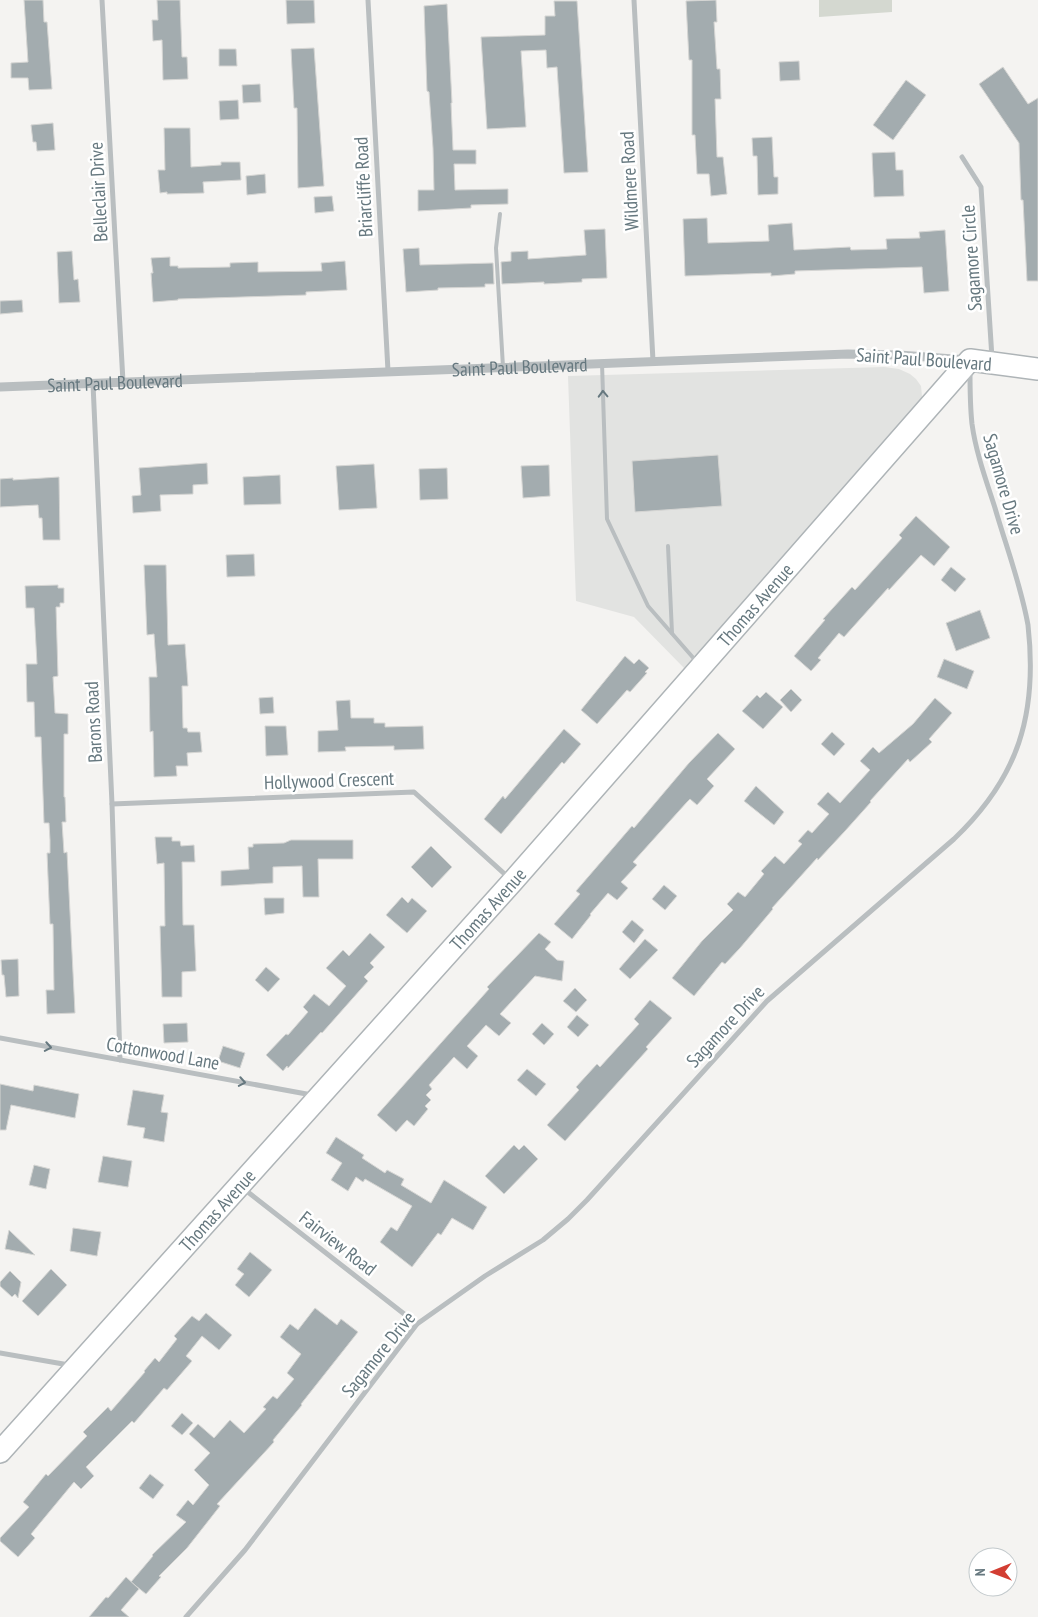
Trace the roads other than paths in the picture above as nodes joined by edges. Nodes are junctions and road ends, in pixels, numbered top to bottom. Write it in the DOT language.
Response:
graph roads {
  1 [pos="102,0"];
  2 [pos="368,0"];
  3 [pos="634,0"];
  4 [pos="962,156"];
  5 [pos="500,214"];
  6 [pos="970,360"];
  7 [pos="653,361"];
  8 [pos="602,363"];
  9 [pos="993,363"];
  10 [pos="503,367"];
  11 [pos="1038,369"];
  12 [pos="388,372"];
  13 [pos="123,382"];
  14 [pos="93,384"];
  15 [pos="0,387"];
  16 [pos="668,546"];
  17 [pos="672,633"];
  18 [pos="701,666"];
  19 [pos="112,804"];
  20 [pos="513,881"];
  21 [pos="0,1038"];
  22 [pos="120,1060"];
  23 [pos="321,1097"];
  24 [pos="240,1186"];
  25 [pos="417,1324"];
  26 [pos="0,1353"];
  27 [pos="77,1366"];
  28 [pos="0,1452"];
  29 [pos="186,1617"];
  1 -- 13 [label="street, Belleclair Drive"];
  2 -- 12 [label="street, Briarcliffe Road"];
  3 -- 7 [label="street, Wildmere Road"];
  4 -- 9 [label="street, Sagamore Circle"];
  5 -- 10 [label="lane"];
  6 -- 7 [label="street, Saint Paul Boulevard"];
  6 -- 9 [label="main road, Saint Paul Boulevard"];
  6 -- 18 [label="main road, Thomas Avenue"];
  6 -- 25 [label="street, Sagamore Drive"];
  7 -- 8 [label="street, Saint Paul Boulevard"];
  8 -- 10 [label="street, Saint Paul Boulevard"];
  17 -- 8 [label="lane, one-way"];
  9 -- 11 [label="main road, Saint Paul Boulevard"];
  10 -- 12 [label="street, Saint Paul Boulevard"];
  12 -- 13 [label="street, Saint Paul Boulevard"];
  13 -- 14 [label="street, Saint Paul Boulevard"];
  14 -- 15 [label="street, Saint Paul Boulevard"];
  14 -- 19 [label="street, Barons Road"];
  16 -- 17 [label="lane"];
  17 -- 18 [label="lane"];
  18 -- 20 [label="main road, Thomas Avenue"];
  19 -- 20 [label="street, Hollywood Crescent"];
  19 -- 22 [label="street, Barons Road"];
  20 -- 23 [label="main road, Thomas Avenue"];
  21 -- 22 [label="street, Cottonwood Lane, one-way"];
  22 -- 23 [label="street, Cottonwood Lane, one-way"];
  23 -- 24 [label="main road, Thomas Avenue"];
  24 -- 25 [label="street, Fairview Road"];
  24 -- 27 [label="main road, Thomas Avenue"];
  25 -- 29 [label="street, Sagamore Drive"];
  26 -- 27 [label="street"];
  27 -- 28 [label="main road, Thomas Avenue"];
}
